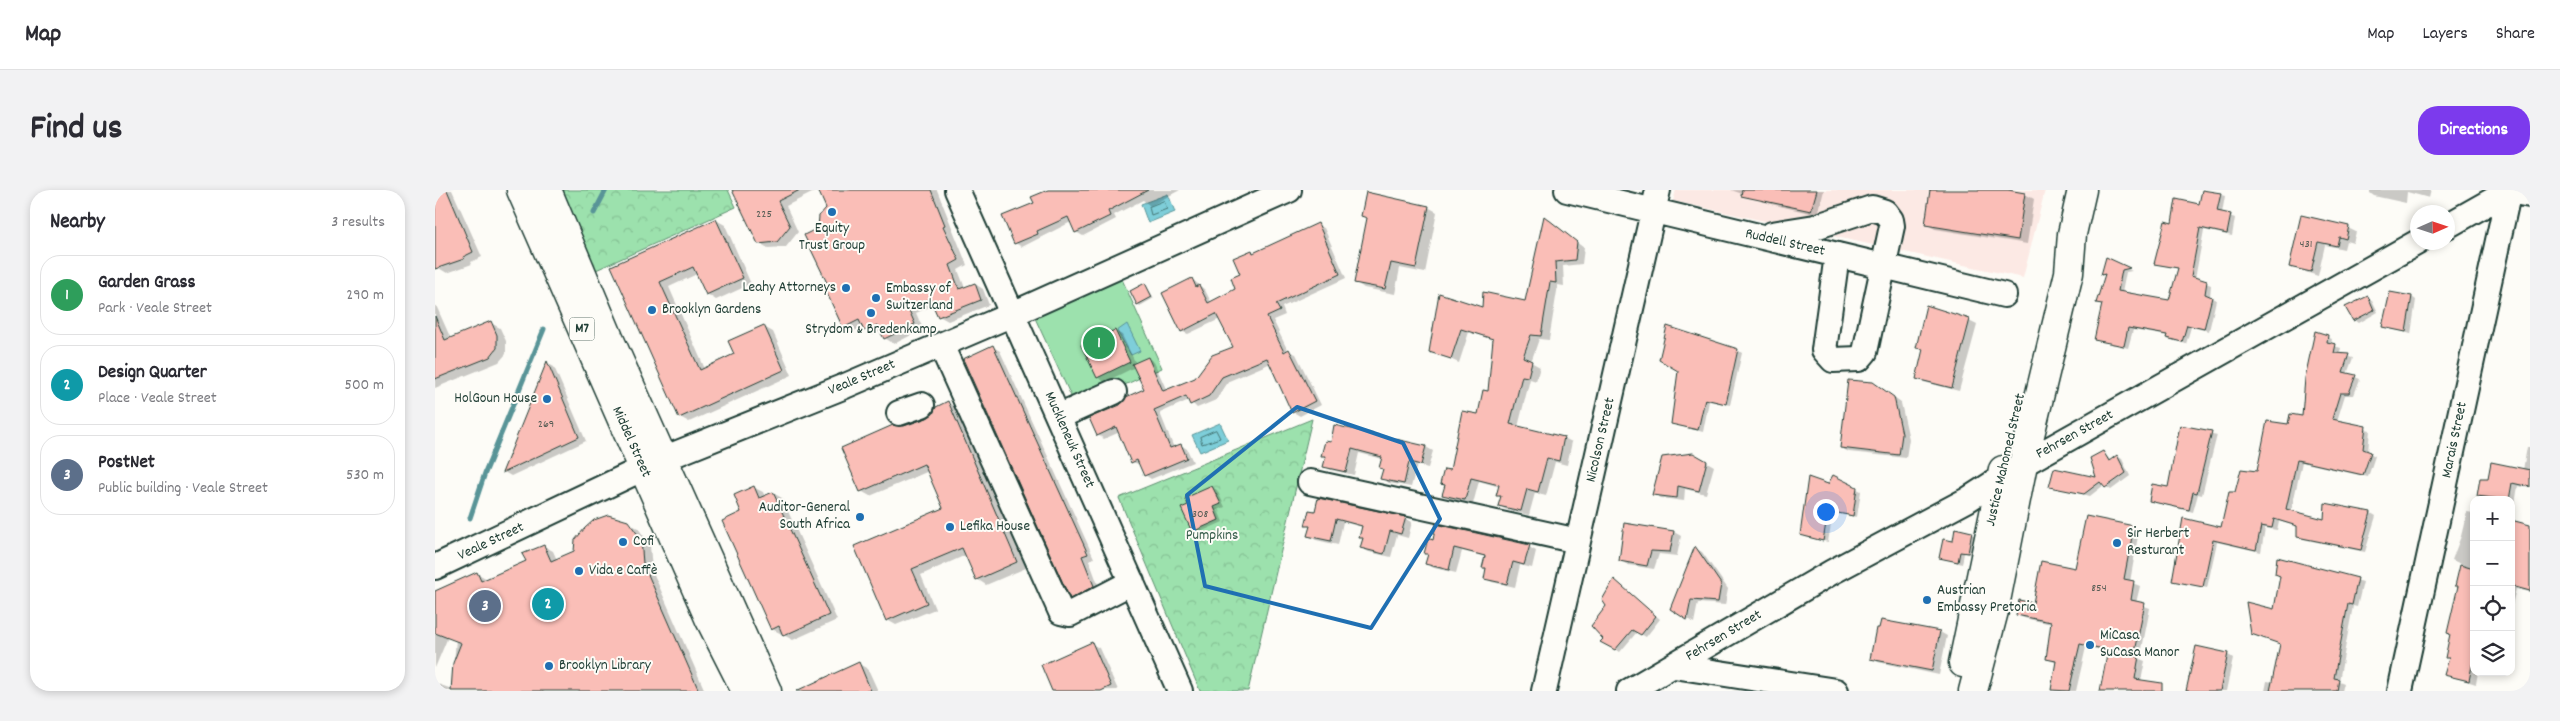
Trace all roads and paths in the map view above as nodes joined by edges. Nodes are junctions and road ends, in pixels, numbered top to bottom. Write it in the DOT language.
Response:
graph roads {
  1 [pos="521,190"];
  2 [pos="547,190"];
  3 [pos="957,190"];
  4 [pos="1289,190"];
  5 [pos="1567,190"];
  6 [pos="2081,190"];
  7 [pos="2516,192"];
  8 [pos="1656,201"];
  9 [pos="2455,222"];
  10 [pos="1755,236"];
  11 [pos="2410,246"];
  12 [pos="1837,255"];
  13 [pos="1882,264"];
  14 [pos="2005,294"];
  15 [pos="1013,314"];
  16 [pos="941,345"];
  17 [pos="1114,392"];
  18 [pos="922,405"];
  19 [pos="899,413"];
  20 [pos="1058,417"];
  21 [pos="653,463"];
  22 [pos="2012,470"];
  23 [pos="1310,482"];
  24 [pos="1578,541"];
  25 [pos="435,568"];
  26 [pos="1132,582"];
  27 [pos="1674,666"];
  28 [pos="746,691"];
  29 [pos="767,691"];
  30 [pos="1180,691"];
  31 [pos="1544,691"];
  32 [pos="1629,691"];
  33 [pos="1836,691"];
  34 [pos="1957,691"];
  35 [pos="1973,691"];
  36 [pos="2401,691"];
  1 -- 21 [label="main road, Middel Street / M7"];
  2 -- 21 [label="main road, Middel Street / M7"];
  3 -- 15 [label="street, Muckleneuk Street"];
  4 -- 15 [label="street, Veale Street"];
  5 -- 8 [label="street, Ruddell Street"];
  6 -- 22 [label="main road, Justice Mahomed Street"];
  7 -- 9 [label="street"];
  7 -- 36 [label="street, Marais Street"];
  8 -- 10 [label="street, Ruddell Street"];
  8 -- 24 [label="street, Nicolson Street"];
  10 -- 12 [label="street, Ruddell Street"];
  10 -- 13 [label="street"];
  11 -- 22 [label="street, Fehrsen Street"];
  12 -- 13 [label="street, Ruddell Street"];
  12 -- 13 [label="street"];
  13 -- 14 [label="street, Ruddell Street"];
  15 -- 16 [label="street, Veale Street"];
  15 -- 20 [label="street, Muckleneuk Street"];
  16 -- 21 [label="street, Veale Street"];
  16 -- 26 [label="street"];
  17 -- 20 [label="street"];
  18 -- 19 [label="street"];
  20 -- 26 [label="street, Muckleneuk Street"];
  21 -- 25 [label="street, Veale Street"];
  21 -- 28 [label="main road, Middel Street / M7"];
  21 -- 29 [label="main road, Middel Street / M7"];
  22 -- 27 [label="street, Fehrsen Street"];
  22 -- 34 [label="main road, Justice Mahomed Street"];
  22 -- 35 [label="main road, Justice Mahomed Street"];
  23 -- 24 [label="street"];
  24 -- 31 [label="street, Nicolson Street"];
  26 -- 30 [label="street, Muckleneuk Street"];
  27 -- 32 [label="street, Fehrsen Street"];
  27 -- 33 [label="street"];
}
